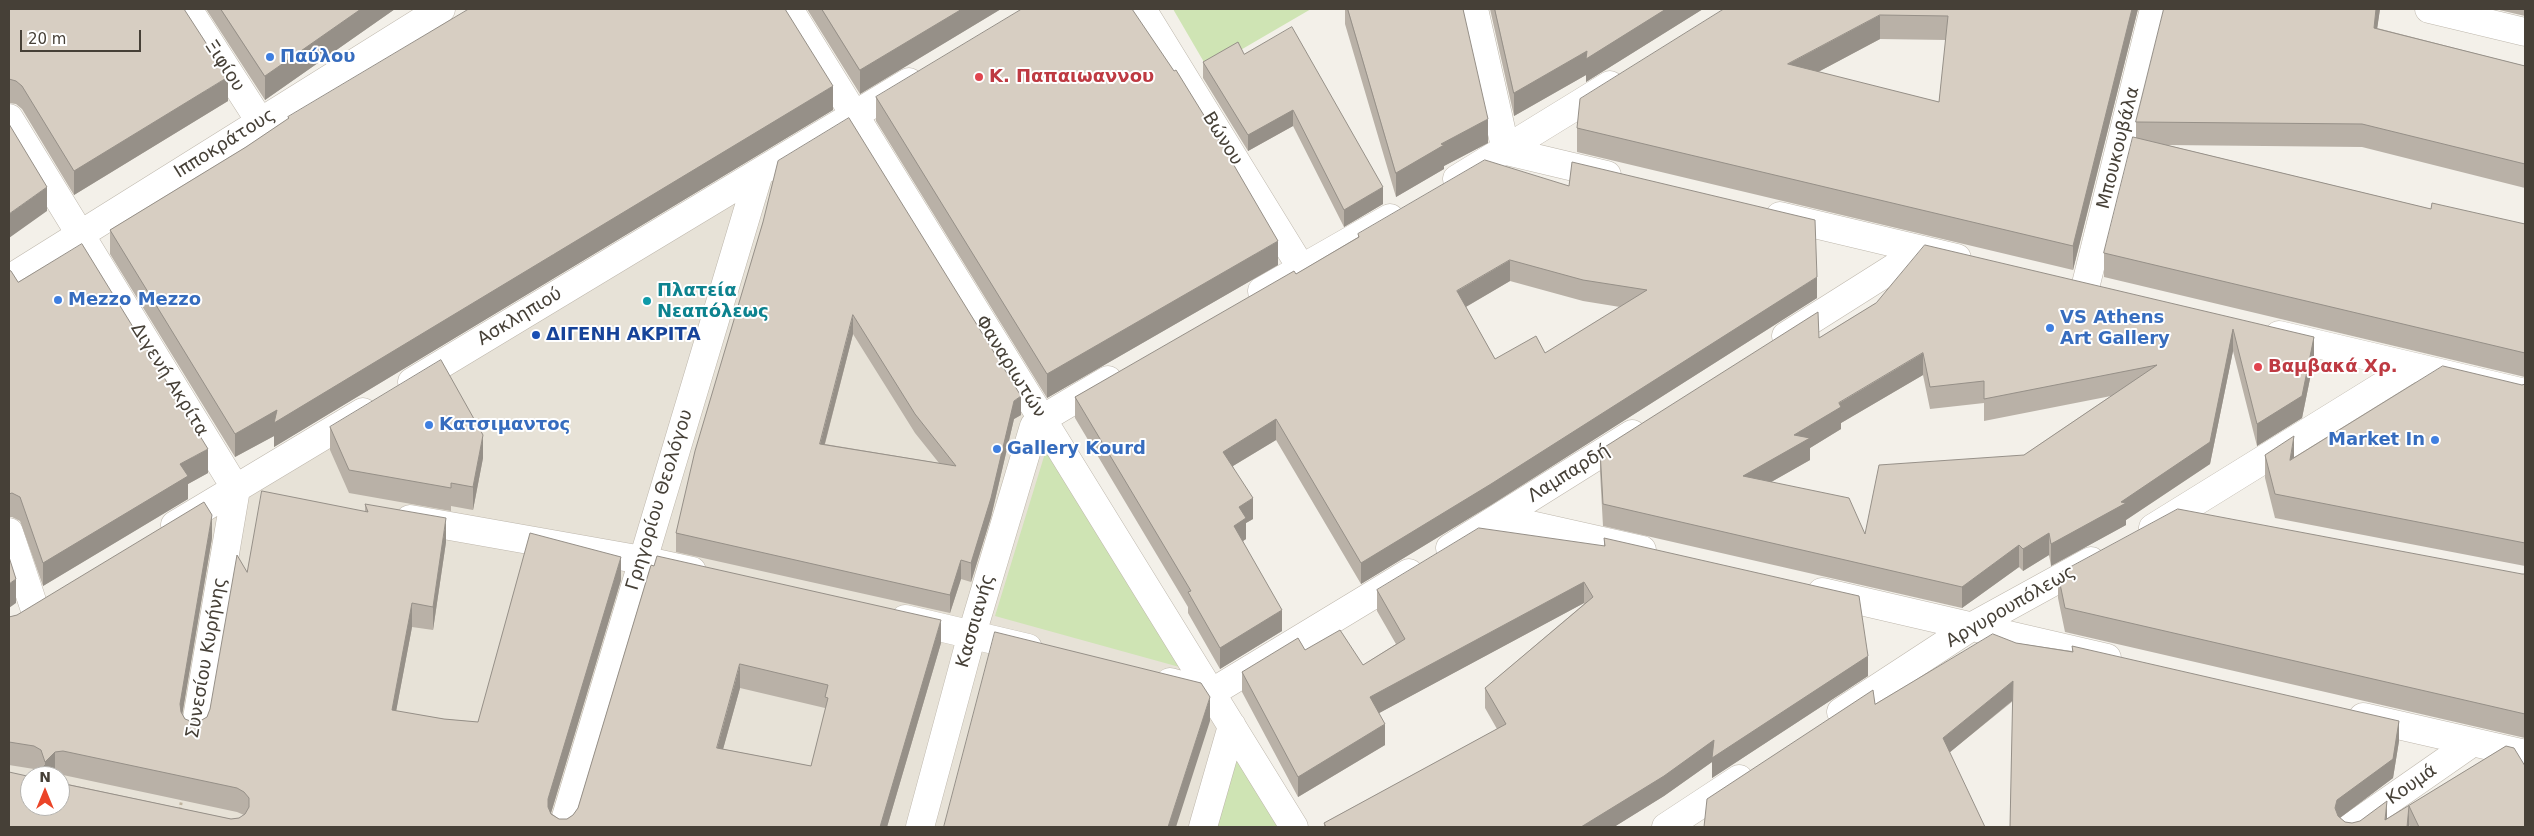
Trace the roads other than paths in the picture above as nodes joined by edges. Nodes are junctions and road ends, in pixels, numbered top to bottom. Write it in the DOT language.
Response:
graph roads {
  1 [pos="188,9"];
  2 [pos="441,9"];
  3 [pos="789,9"];
  4 [pos="1142,9"];
  5 [pos="1474,9"];
  6 [pos="2154,9"];
  7 [pos="2429,9"];
  8 [pos="2525,32"];
  9 [pos="930,69"];
  10 [pos="1632,72"];
  11 [pos="854,115"];
  12 [pos="9,118"];
  13 [pos="260,122"];
  14 [pos="1506,151"];
  15 [pos="759,173"];
  16 [pos="1632,181"];
  17 [pos="1438,190"];
  18 [pos="1413,205"];
  19 [pos="1758,211"];
  20 [pos="80,234"];
  21 [pos="1922,250"];
  22 [pos="1980,263"];
  23 [pos="1302,268"];
  24 [pos="9,278"];
  25 [pos="2058,282"];
  26 [pos="2085,288"];
  27 [pos="2114,295"];
  28 [pos="1243,302"];
  29 [pos="2259,330"];
  30 [pos="1765,350"];
  31 [pos="2414,367"];
  32 [pos="1126,370"];
  33 [pos="2525,393"];
  34 [pos="1657,418"];
  35 [pos="1042,419"];
  36 [pos="236,489"];
  37 [pos="275,495"];
  38 [pos="381,514"];
  39 [pos="2177,515"];
  40 [pos="1500,518"];
  41 [pos="2216,522"];
  42 [pos="9,532"];
  43 [pos="152,539"];
  44 [pos="1663,555"];
  45 [pos="642,560"];
  46 [pos="720,577"];
  47 [pos="1798,586"];
  48 [pos="60,595"];
  49 [pos="884,614"];
  50 [pos="1971,627"];
  51 [pos="972,634"];
  52 [pos="1048,653"];
  53 [pos="2135,664"];
  54 [pos="1144,676"];
  55 [pos="1211,692"];
  56 [pos="2338,711"];
  57 [pos="1823,724"];
  58 [pos="1232,726"];
  59 [pos="195,730"];
  60 [pos="2473,742"];
  61 [pos="2525,754"];
  62 [pos="1756,768"];
  63 [pos="563,827"];
  64 [pos="920,827"];
  65 [pos="1203,827"];
  66 [pos="1294,827"];
  67 [pos="1666,827"];
  68 [pos="2351,827"];
  1 -- 13 [label="street, Ξιφίου"];
  2 -- 13 [label="street, Ιπποκράτους"];
  3 -- 11 [label="street, Φαναριωτών"];
  4 -- 23 [label="street, Βώνου"];
  5 -- 14 [label="street"];
  6 -- 26 [label="street, Μπουκουβάλα"];
  7 -- 8 [label="street"];
  9 -- 11 [label="street, Ασκληπιού"];
  10 -- 14 [label="street"];
  11 -- 15 [label="street, Ασκληπιού"];
  11 -- 35 [label="street, Φαναριωτών"];
  12 -- 20 [label="street, Διγενή Ακρίτα"];
  13 -- 20 [label="street, Ιπποκράτους"];
  14 -- 16 [label="street"];
  14 -- 17 [label="street"];
  15 -- 36 [label="street, Ασκληπιού"];
  15 -- 45 [label="street, Γρηγορίου Θεολόγου"];
  18 -- 23 [label="street"];
  19 -- 21 [label="street"];
  20 -- 24 [label="street, Ιπποκράτους"];
  20 -- 36 [label="street, Διγενή Ακρίτα"];
  21 -- 22 [label="street"];
  21 -- 30 [label="street"];
  23 -- 28 [label="street"];
  25 -- 26 [label="street"];
  26 -- 27 [label="street"];
  29 -- 31 [label="street"];
  31 -- 33 [label="street"];
  31 -- 39 [label="street, Αργυρουπόλεως"];
  32 -- 35 [label="street"];
  34 -- 40 [label="street, Λαμπαρδή"];
  35 -- 51 [label="street, Κασσιανής"];
  35 -- 55 [label="street, Φαναριωτών"];
  36 -- 37 [label="street"];
  36 -- 43 [label="street, Ασκληπιού"];
  36 -- 59 [label="street, Συνεσίου Κυρήνης"];
  38 -- 45 [label="street"];
  39 -- 41 [label="street"];
  39 -- 50 [label="street, Αργυρουπόλεως"];
  40 -- 44 [label="street"];
  40 -- 55 [label="street, Λαμπαρδή"];
  42 -- 48 [label="street"];
  45 -- 46 [label="street"];
  45 -- 63 [label="street, Γρηγορίου Θεολόγου"];
  47 -- 50 [label="street"];
  49 -- 51 [label="street"];
  50 -- 53 [label="street"];
  50 -- 57 [label="street, Αργυρουπόλεως"];
  51 -- 52 [label="street"];
  51 -- 64 [label="street, Κασσιανής"];
  54 -- 55 [label="street"];
  55 -- 58 [label="street, Φαναριωτών"];
  56 -- 60 [label="street"];
  58 -- 65 [label="street"];
  58 -- 66 [label="street, Φαναριωτών"];
  60 -- 61 [label="street"];
  60 -- 68 [label="street, Κουμά"];
  62 -- 67 [label="street"];
}
